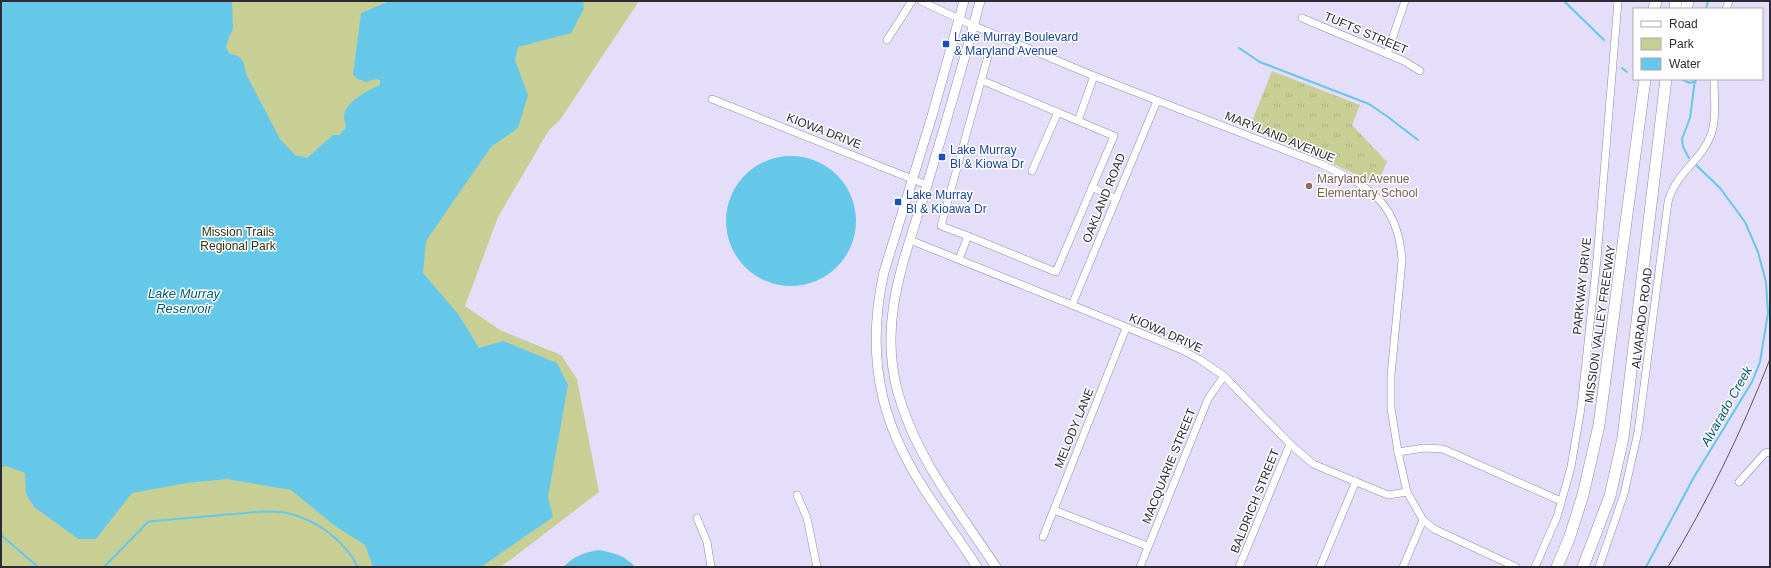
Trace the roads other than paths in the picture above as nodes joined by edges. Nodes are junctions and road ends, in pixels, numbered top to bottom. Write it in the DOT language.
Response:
graph roads {
  1 [pos="912,1"];
  2 [pos="920,1"];
  3 [pos="964,1"];
  4 [pos="980,1"];
  5 [pos="1405,1"];
  6 [pos="1618,1"];
  7 [pos="959,18"];
  8 [pos="1302,18"];
  9 [pos="972,25"];
  10 [pos="886,40"];
  11 [pos="1388,54"];
  12 [pos="988,56"];
  13 [pos="1420,71"];
  14 [pos="1094,76"];
  15 [pos="981,80"];
  16 [pos="1645,80"];
  17 [pos="1666,80"];
  18 [pos="1714,80"];
  19 [pos="712,99"];
  20 [pos="1157,101"];
  21 [pos="1058,112"];
  22 [pos="1078,121"];
  23 [pos="1032,171"];
  24 [pos="913,180"];
  25 [pos="927,185"];
  26 [pos="1092,187"];
  27 [pos="1116,199"];
  28 [pos="968,236"];
  29 [pos="910,240"];
  30 [pos="959,259"];
  31 [pos="1072,305"];
  32 [pos="1126,328"];
  33 [pos="1224,376"];
  34 [pos="1290,444"];
  35 [pos="1398,452"];
  36 [pos="1770,452"];
  37 [pos="1356,481"];
  38 [pos="1739,482"];
  39 [pos="1407,492"];
  40 [pos="797,495"];
  41 [pos="1561,501"];
  42 [pos="1054,510"];
  43 [pos="697,518"];
  44 [pos="1423,520"];
  45 [pos="1043,537"];
  46 [pos="1148,546"];
  47 [pos="711,567"];
  48 [pos="817,567"];
  49 [pos="977,567"];
  50 [pos="996,567"];
  51 [pos="1140,567"];
  52 [pos="1240,567"];
  53 [pos="1320,567"];
  54 [pos="1403,567"];
  55 [pos="1516,567"];
  56 [pos="1535,567"];
  57 [pos="1557,567"];
  58 [pos="1583,567"];
  59 [pos="1599,567"];
  1 -- 10 [label="street"];
  2 -- 7 [label="street, MARYLAND AVENUE"];
  3 -- 7 [label="main road"];
  4 -- 9 [label="main road"];
  5 -- 11 [label="street"];
  6 -- 41 [label="street, PARKWAY DRIVE"];
  7 -- 9 [label="street, MARYLAND AVENUE"];
  7 -- 24 [label="main road"];
  8 -- 11 [label="street, TUFTS STREET"];
  9 -- 14 [label="street, MARYLAND AVENUE"];
  9 -- 25 [label="main road"];
  11 -- 13 [label="street, TUFTS STREET"];
  12 -- 15 [label="street"];
  14 -- 20 [label="street, MARYLAND AVENUE"];
  14 -- 22 [label="street"];
  15 -- 21 [label="street"];
  15 -- 28 [label="street"];
  16 -- 57 [label="highway, MISSION VALLEY FREEWAY"];
  17 -- 58 [label="highway"];
  18 -- 59 [label="street, ALVARADO ROAD"];
  19 -- 24 [label="street, KIOWA DRIVE"];
  20 -- 27 [label="street, OAKLAND ROAD"];
  20 -- 35 [label="street, MARYLAND AVENUE"];
  21 -- 22 [label="street"];
  21 -- 23 [label="street"];
  22 -- 26 [label="street"];
  24 -- 25 [label="street, KIOWA DRIVE"];
  24 -- 49 [label="main road"];
  25 -- 29 [label="main road"];
  26 -- 27 [label="street"];
  26 -- 28 [label="street"];
  27 -- 31 [label="street, OAKLAND ROAD"];
  28 -- 30 [label="street"];
  29 -- 30 [label="street, KIOWA DRIVE"];
  29 -- 50 [label="main road"];
  30 -- 31 [label="street, KIOWA DRIVE"];
  31 -- 32 [label="street, KIOWA DRIVE"];
  32 -- 33 [label="street, KIOWA DRIVE"];
  32 -- 42 [label="street, MELODY LANE"];
  33 -- 34 [label="street, KIOWA DRIVE"];
  33 -- 46 [label="street, MACQUARIE STREET"];
  34 -- 37 [label="street, KIOWA DRIVE"];
  34 -- 52 [label="street, BALDRICH STREET"];
  35 -- 39 [label="street, MARYLAND AVENUE"];
  35 -- 41 [label="street"];
  36 -- 38 [label="street"];
  37 -- 39 [label="street, KIOWA DRIVE"];
  37 -- 53 [label="street"];
  39 -- 44 [label="street, MARYLAND AVENUE"];
  40 -- 48 [label="street"];
  41 -- 56 [label="street, PARKWAY DRIVE"];
  42 -- 45 [label="street, MELODY LANE"];
  42 -- 46 [label="street"];
  43 -- 47 [label="street"];
  44 -- 54 [label="street"];
  44 -- 55 [label="street, MARYLAND AVENUE"];
  46 -- 51 [label="street, MACQUARIE STREET"];
}
